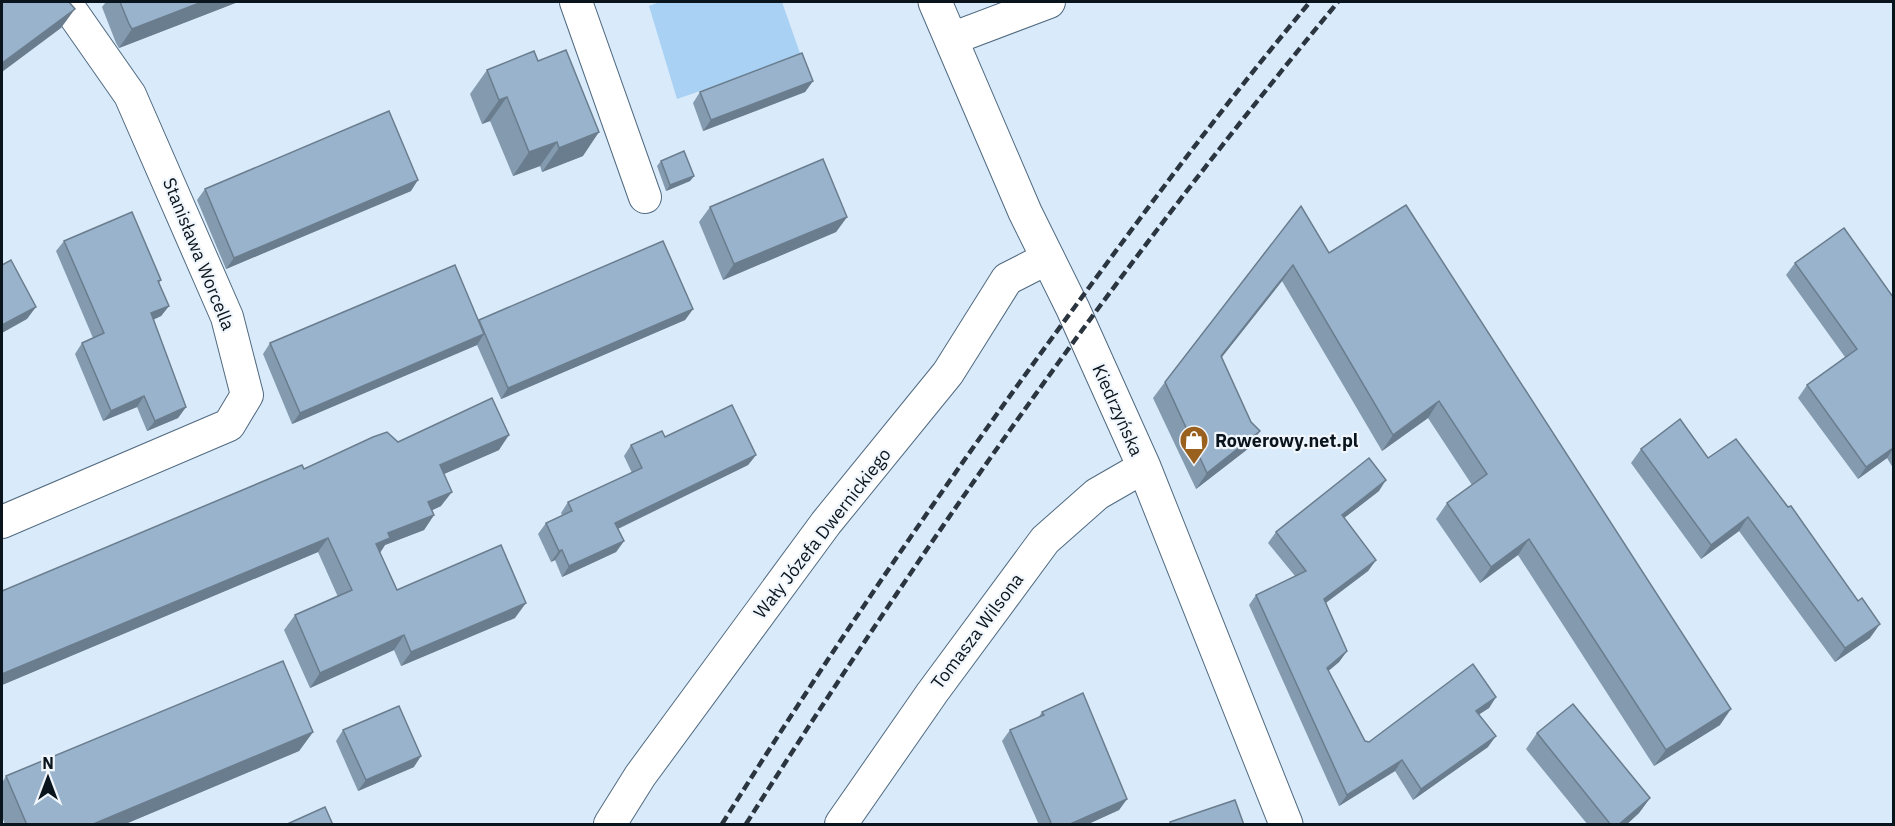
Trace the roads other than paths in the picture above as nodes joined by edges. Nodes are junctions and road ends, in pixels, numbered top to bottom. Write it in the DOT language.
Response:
graph roads {
  1 [pos="65,2"];
  2 [pos="576,2"];
  3 [pos="935,2"];
  4 [pos="1050,2"];
  5 [pos="951,39"];
  6 [pos="645,197"];
  7 [pos="1048,258"];
  8 [pos="1144,467"];
  9 [pos="2,522"];
  10 [pos="610,825"];
  11 [pos="841,825"];
  12 [pos="1286,825"];
  1 -- 9 [label="street, Stanisława Worcella"];
  2 -- 6 [label="street"];
  3 -- 5 [label="street, Kiedrzyńska"];
  4 -- 5 [label="street"];
  5 -- 7 [label="street, Kiedrzyńska"];
  7 -- 8 [label="street, Kiedrzyńska"];
  7 -- 10 [label="street, Wały Józefa Dwernickiego"];
  8 -- 11 [label="street, Tomasza Wilsona"];
  8 -- 12 [label="street, Kiedrzyńska"];
}
